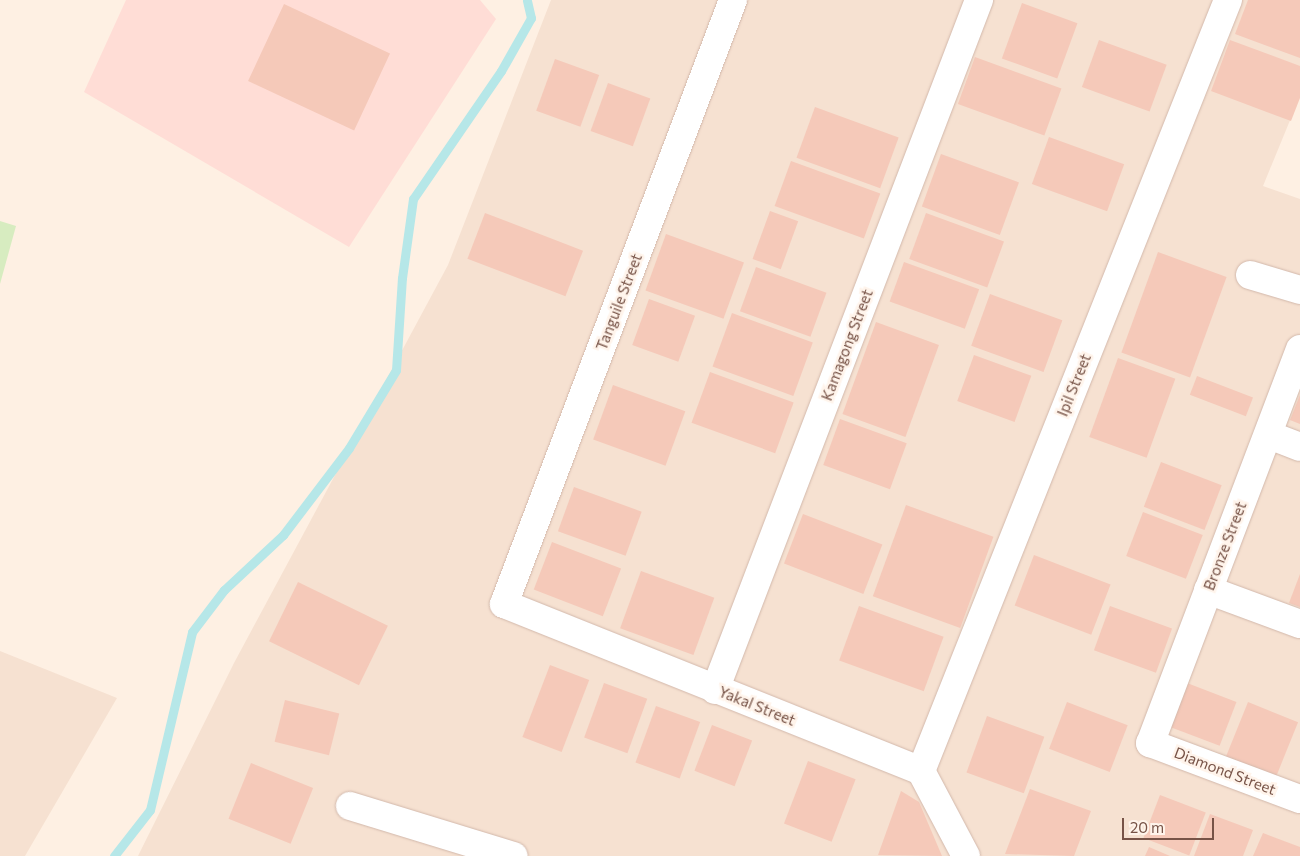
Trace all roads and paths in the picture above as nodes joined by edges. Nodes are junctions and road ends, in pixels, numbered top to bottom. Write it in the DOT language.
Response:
graph roads {
  1 [pos="733,0"];
  2 [pos="979,0"];
  3 [pos="1228,0"];
  4 [pos="1250,275"];
  5 [pos="1300,290"];
  6 [pos="1300,349"];
  7 [pos="1268,434"];
  8 [pos="1300,447"];
  9 [pos="1208,590"];
  10 [pos="504,604"];
  11 [pos="1300,624"];
  12 [pos="715,690"];
  13 [pos="1150,743"];
  14 [pos="921,771"];
  15 [pos="1300,799"];
  16 [pos="350,806"];
  17 [pos="514,856"];
  18 [pos="966,856"];
  1 -- 10 [label="street, Tanguile Street"];
  2 -- 12 [label="street, Kamagong Street"];
  3 -- 14 [label="street, Ipil Street"];
  4 -- 5 [label="street"];
  6 -- 7 [label="street, Bronze Street"];
  7 -- 8 [label="street"];
  7 -- 9 [label="street, Bronze Street"];
  9 -- 11 [label="street"];
  9 -- 13 [label="street, Bronze Street"];
  10 -- 12 [label="street, Yakal Street"];
  12 -- 14 [label="street, Yakal Street"];
  13 -- 15 [label="street, Diamond Street"];
  14 -- 18 [label="street"];
  16 -- 17 [label="street"];
}
